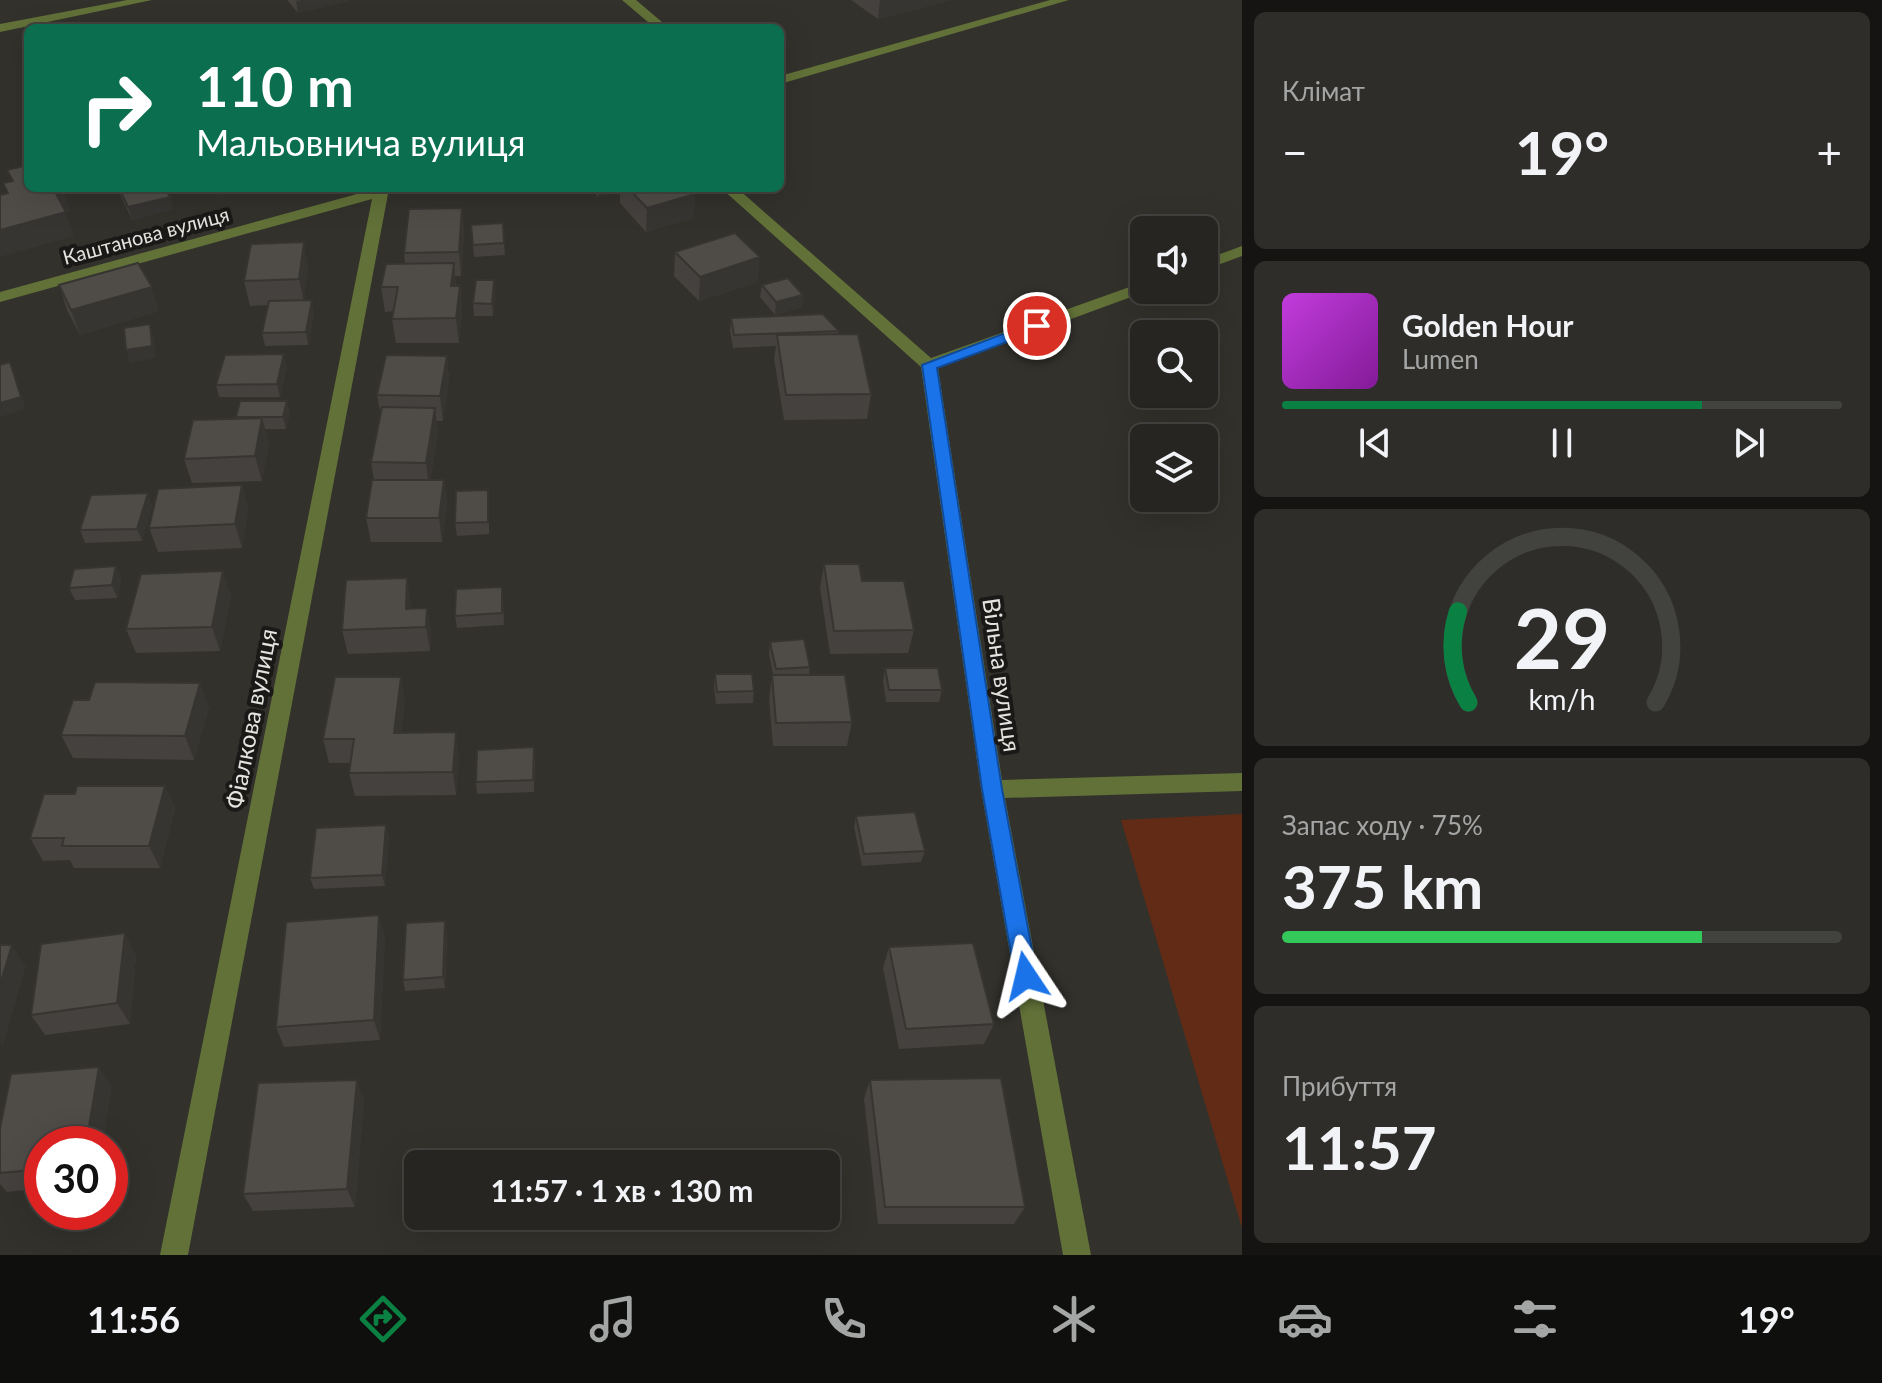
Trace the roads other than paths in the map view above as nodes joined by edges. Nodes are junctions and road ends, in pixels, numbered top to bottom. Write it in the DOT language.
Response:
graph roads {
  1 [pos="146,0"];
  2 [pos="628,0"];
  3 [pos="1063,0"];
  4 [pos="658,24"];
  5 [pos="0,28"];
  6 [pos="784,79"];
  7 [pos="381,192"];
  8 [pos="388,192"];
  9 [pos="733,192"];
  10 [pos="1242,251"];
  11 [pos="1218,260"];
  12 [pos="1130,292"];
  13 [pos="0,297"];
  14 [pos="929,365"];
  15 [pos="1242,782"];
  16 [pos="992,789"];
  17 [pos="174,1255"];
  18 [pos="1077,1255"];
  1 -- 5 [label="street"];
  2 -- 4 [label="street"];
  3 -- 6 [label="street"];
  7 -- 13 [label="street, Каштанова вулиця"];
  8 -- 17 [label="street, Фіалкова вулиця"];
  9 -- 14 [label="street"];
  10 -- 11 [label="street"];
  12 -- 14 [label="street"];
  14 -- 16 [label="street, Вільна вулиця"];
  15 -- 16 [label="street"];
  16 -- 18 [label="street, Вільна вулиця"];
}
